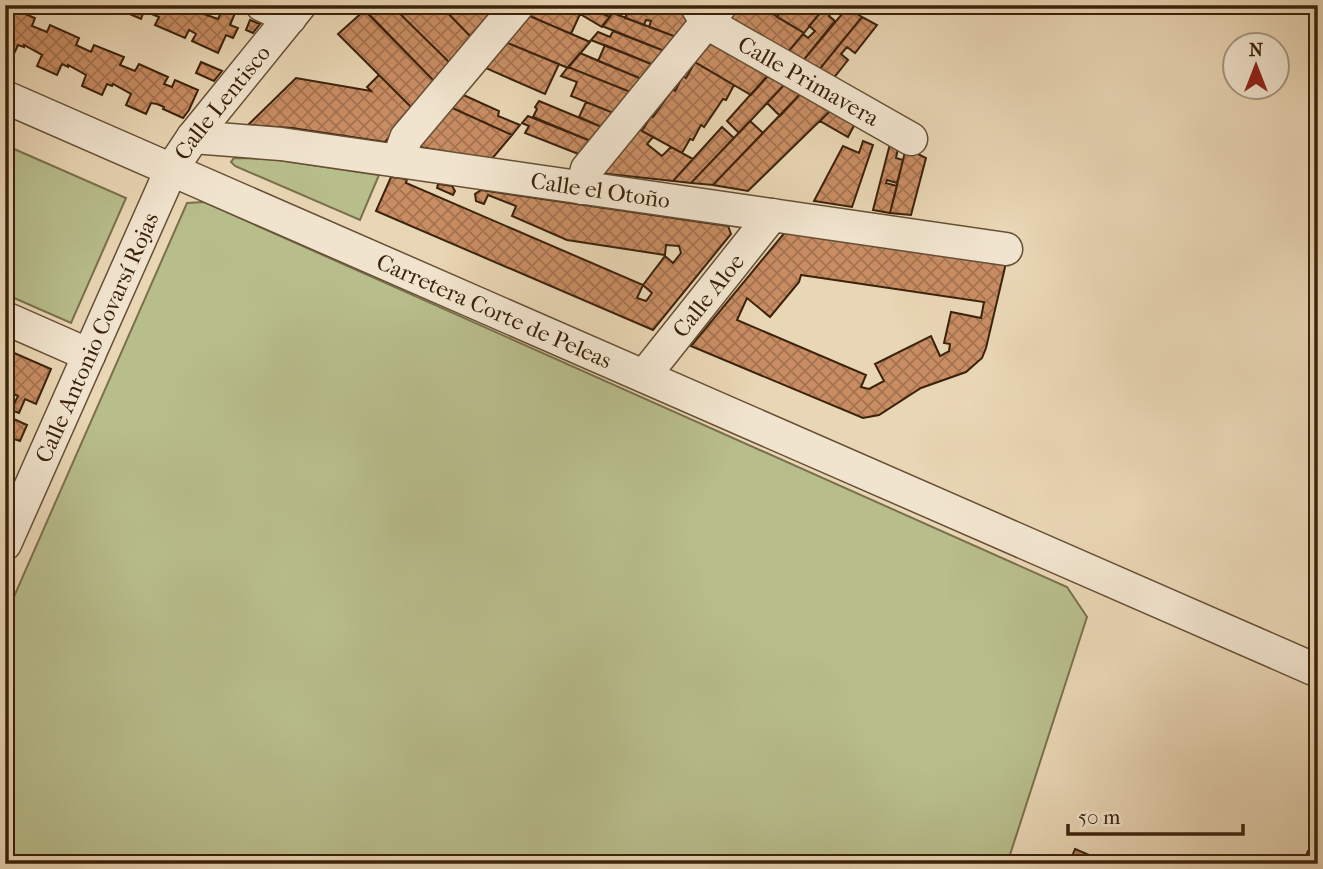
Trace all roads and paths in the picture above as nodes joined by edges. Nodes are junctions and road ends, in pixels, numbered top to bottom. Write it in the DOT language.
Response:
graph roads {
  1 [pos="518,5"];
  2 [pos="284,9"];
  3 [pos="708,11"];
  4 [pos="5,97"];
  5 [pos="193,137"];
  6 [pos="911,139"];
  7 [pos="398,161"];
  8 [pos="171,170"];
  9 [pos="582,188"];
  10 [pos="772,215"];
  11 [pos="1006,249"];
  12 [pos="5,318"];
  13 [pos="89,355"];
  14 [pos="644,376"];
  15 [pos="5,544"];
  16 [pos="1318,671"];
  1 -- 7 [label="street"];
  2 -- 5 [label="street, Calle Lentisco"];
  3 -- 6 [label="street, Calle Primavera"];
  3 -- 9 [label="street"];
  4 -- 8 [label="street, Carretera Corte de Peleas"];
  5 -- 7 [label="street, Calle el Otoño"];
  5 -- 8 [label="street, Calle Lentisco"];
  7 -- 9 [label="street, Calle el Otoño"];
  8 -- 13 [label="street, Calle Antonio Covarsí Rojas"];
  8 -- 14 [label="street, Carretera Corte de Peleas"];
  9 -- 10 [label="street, Calle el Otoño"];
  10 -- 11 [label="street, Calle el Otoño"];
  10 -- 14 [label="street, Calle Aloe"];
  12 -- 13 [label="street"];
  13 -- 15 [label="street, Calle Antonio Covarsí Rojas"];
  14 -- 16 [label="street, Carretera Corte de Peleas"];
}
